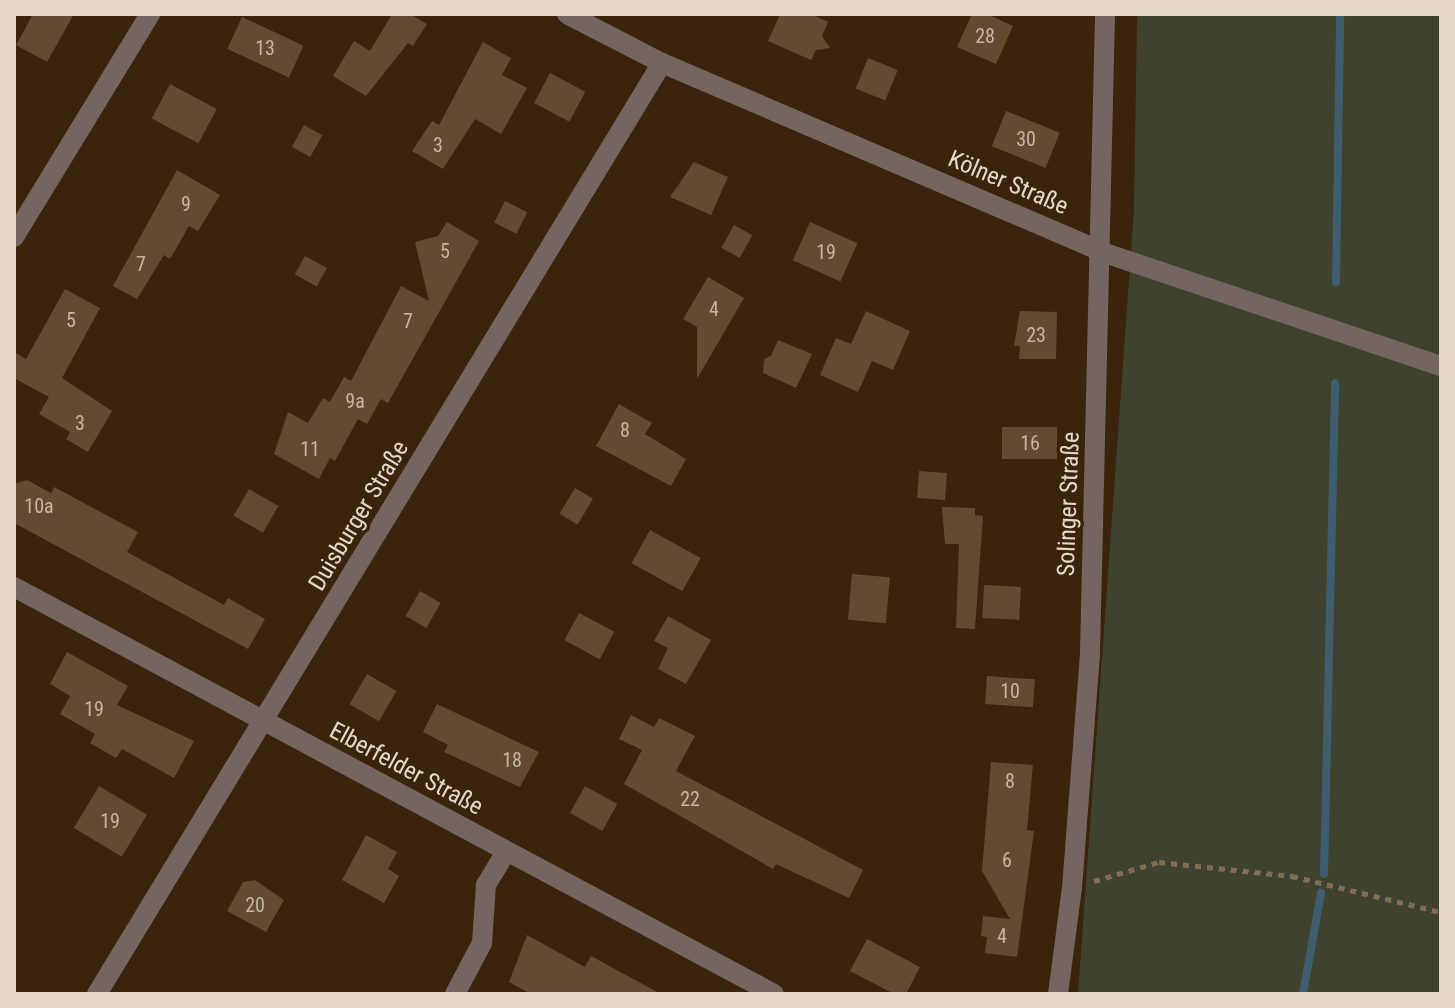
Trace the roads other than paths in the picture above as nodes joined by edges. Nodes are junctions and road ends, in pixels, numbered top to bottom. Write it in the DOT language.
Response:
graph roads {
  1 [pos="150,14"];
  2 [pos="567,14"];
  3 [pos="1105,14"];
  4 [pos="662,63"];
  5 [pos="14,237"];
  6 [pos="1102,252"];
  7 [pos="1441,366"];
  8 [pos="14,587"];
  9 [pos="265,724"];
  10 [pos="506,852"];
  11 [pos="97,994"];
  12 [pos="455,994"];
  13 [pos="774,994"];
  14 [pos="1058,994"];
  1 -- 5 [label="street"];
  2 -- 4 [label="street, Kölner Straße"];
  3 -- 6 [label="street, Solinger Straße"];
  4 -- 6 [label="street, Kölner Straße"];
  4 -- 9 [label="street, Duisburger Straße"];
  6 -- 7 [label="street, Kölner Straße"];
  6 -- 14 [label="street, Solinger Straße"];
  8 -- 9 [label="street, Elberfelder Straße"];
  9 -- 10 [label="street, Elberfelder Straße"];
  9 -- 11 [label="street, Duisburger Straße"];
  10 -- 12 [label="street"];
  10 -- 13 [label="street, Elberfelder Straße"];
}
